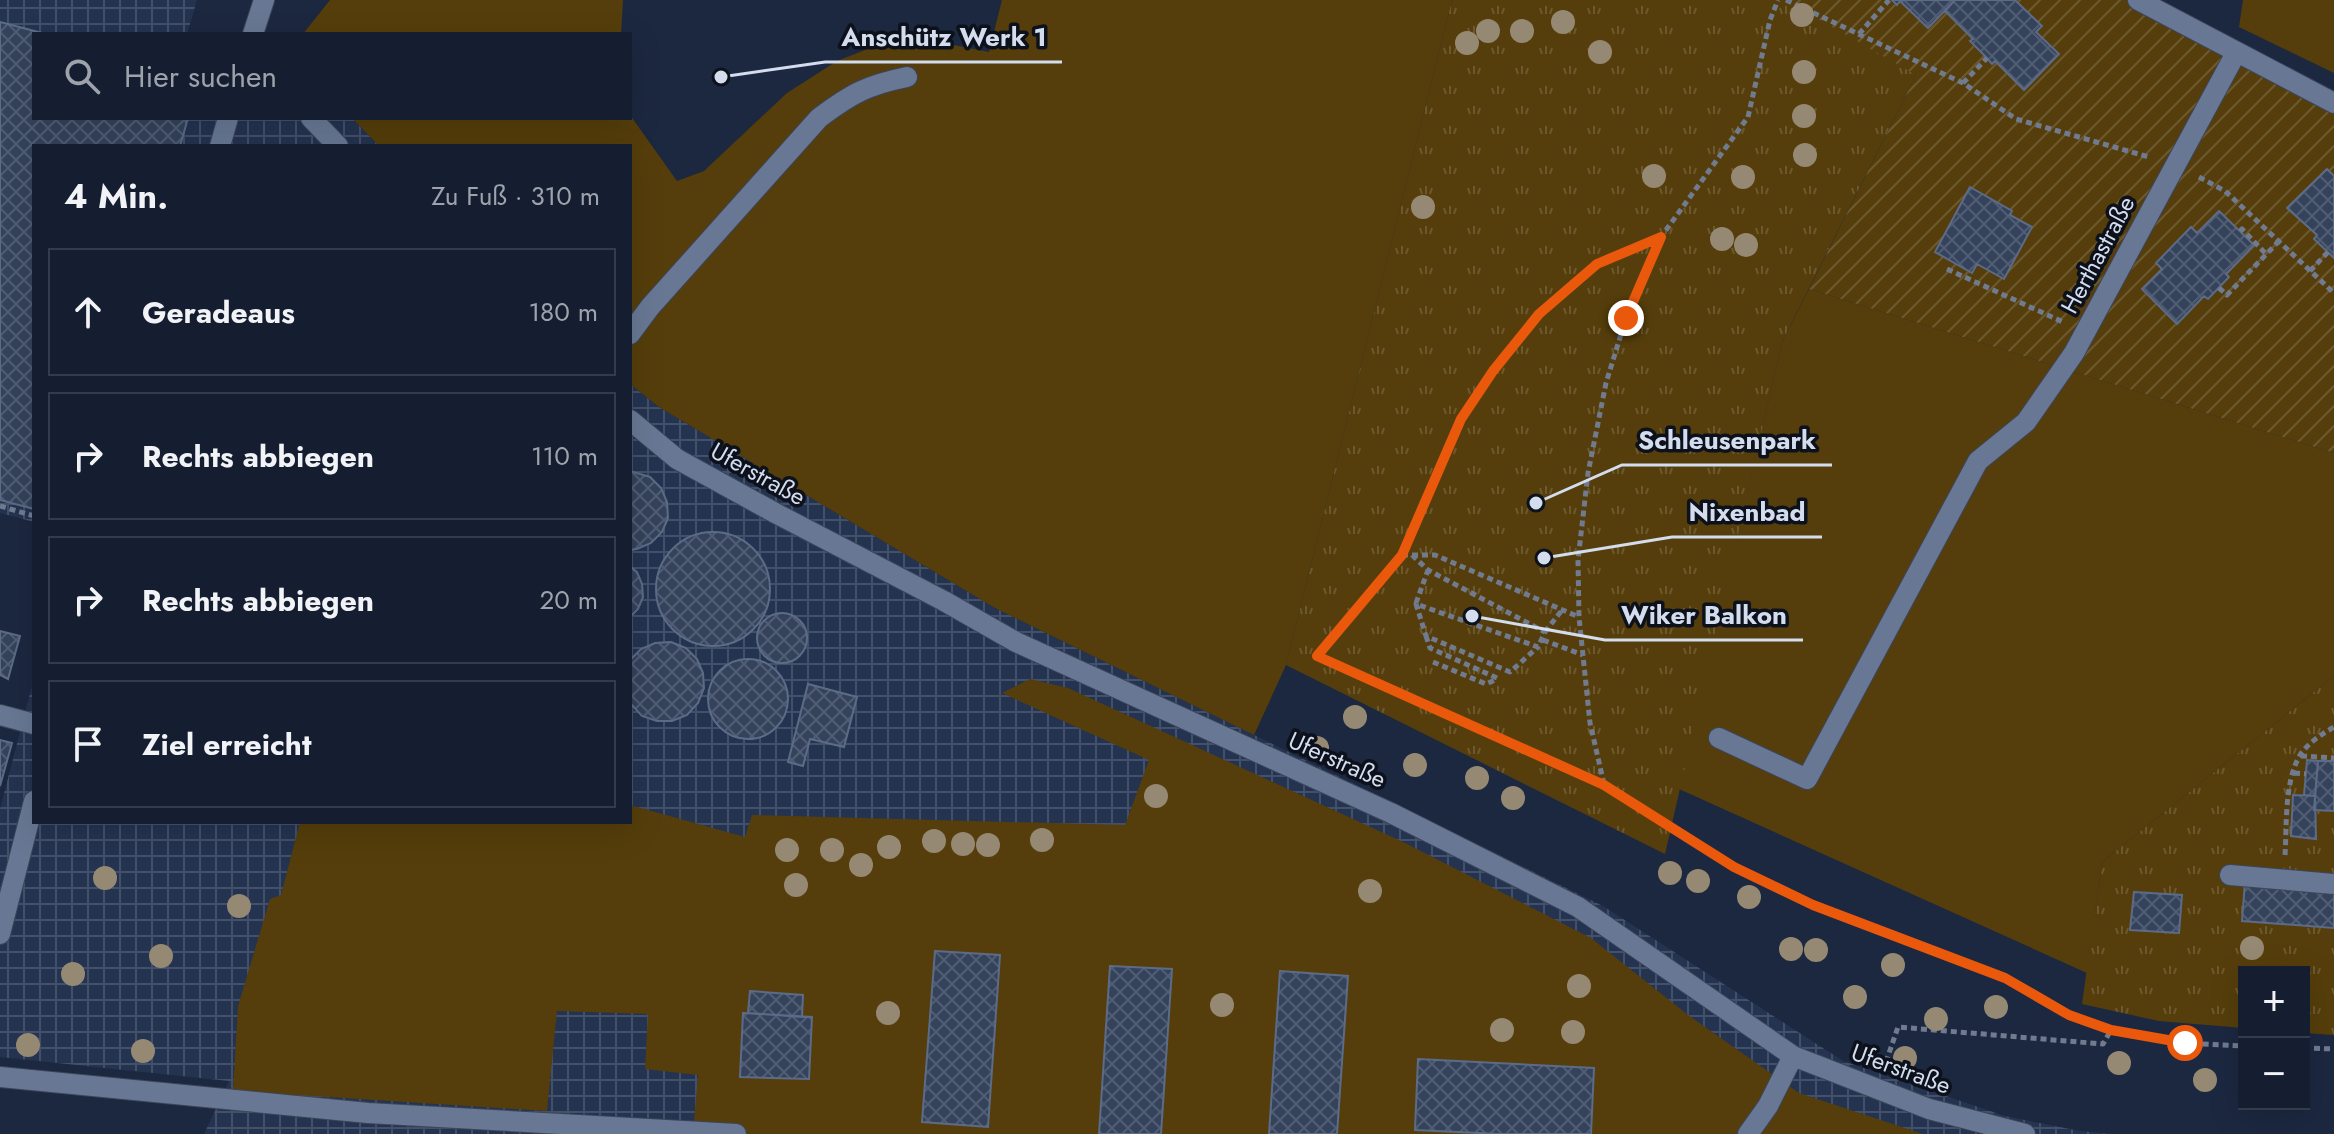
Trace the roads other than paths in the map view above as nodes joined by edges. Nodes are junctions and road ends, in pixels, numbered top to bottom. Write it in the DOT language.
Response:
graph roads {
  1 [pos="264,0"];
  2 [pos="2138,0"];
  3 [pos="255,32"];
  4 [pos="2236,53"];
  5 [pos="907,77"];
  6 [pos="2334,103"];
  7 [pos="227,120"];
  8 [pos="313,120"];
  9 [pos="221,144"];
  10 [pos="336,144"];
  11 [pos="632,331"];
  12 [pos="632,422"];
  13 [pos="0,715"];
  14 [pos="32,723"];
  15 [pos="1719,738"];
  16 [pos="32,809"];
  17 [pos="2230,875"];
  18 [pos="2334,884"];
  19 [pos="0,934"];
  20 [pos="1793,1056"];
  21 [pos="0,1077"];
  22 [pos="736,1134"];
  23 [pos="1748,1134"];
  24 [pos="2025,1134"];
  1 -- 3 [label="street"];
  2 -- 4 [label="street"];
  4 -- 6 [label="street"];
  4 -- 15 [label="street, Herthastraße"];
  5 -- 11 [label="street"];
  7 -- 9 [label="street"];
  8 -- 10 [label="street"];
  12 -- 20 [label="street, Uferstraße"];
  13 -- 14 [label="street"];
  16 -- 19 [label="street"];
  17 -- 18 [label="street"];
  20 -- 23 [label="street"];
  20 -- 24 [label="street, Uferstraße"];
  21 -- 22 [label="street"];
}
